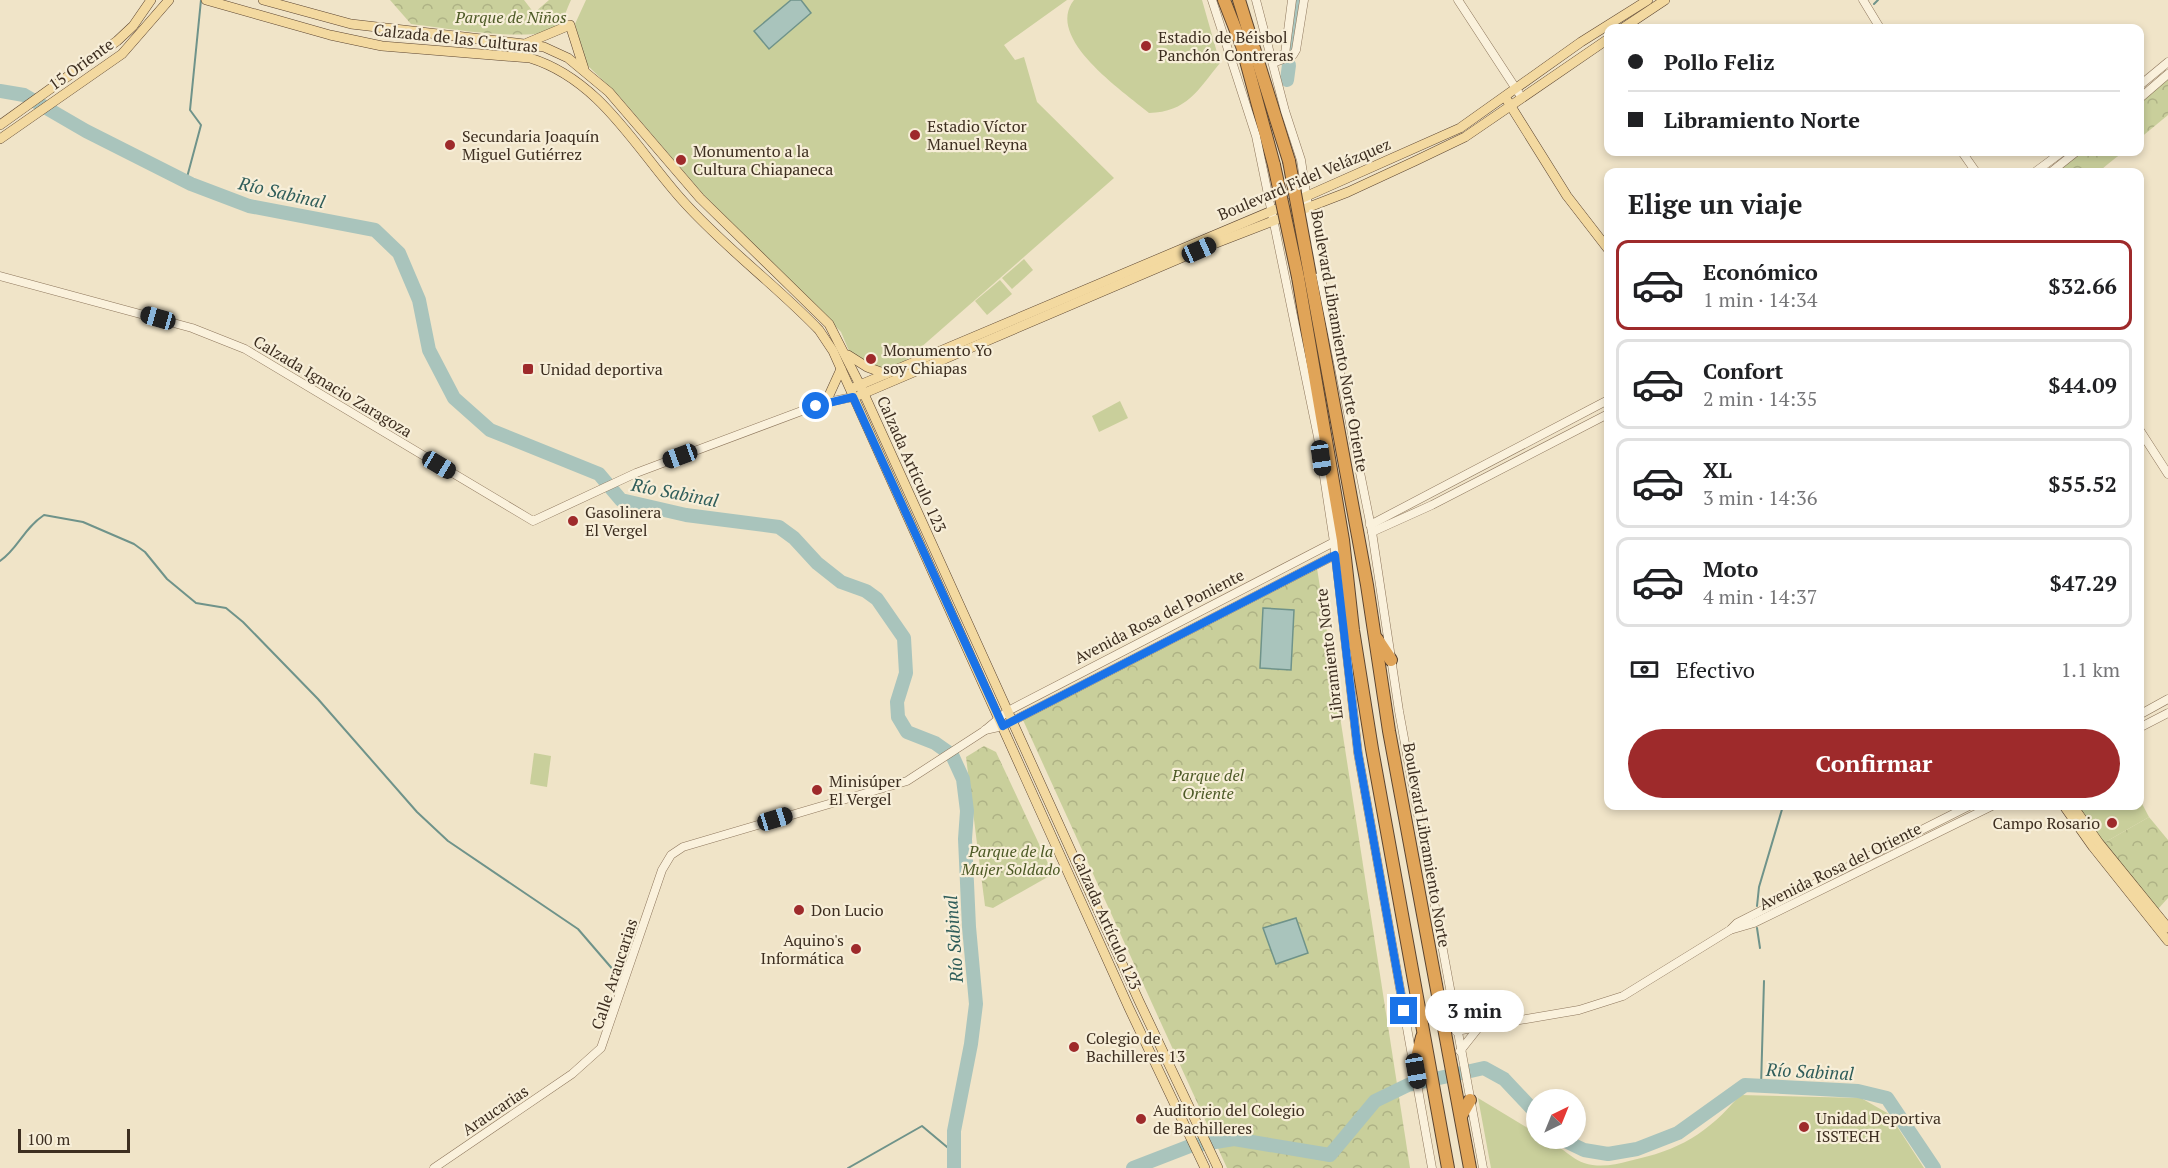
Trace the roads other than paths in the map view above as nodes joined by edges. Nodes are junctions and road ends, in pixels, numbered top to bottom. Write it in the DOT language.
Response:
graph roads {
  1 [pos="151,0"];
  2 [pos="169,0"];
  3 [pos="263,0"];
  4 [pos="1212,0"];
  5 [pos="1224,0"];
  6 [pos="1239,0"];
  7 [pos="1256,0"];
  8 [pos="1292,0"];
  9 [pos="1304,0"];
  10 [pos="1458,0"];
  11 [pos="1648,0"];
  12 [pos="1665,0"];
  13 [pos="1863,0"];
  14 [pos="210,1"];
  15 [pos="333,19"];
  16 [pos="1610,24"];
  17 [pos="1629,24"];
  18 [pos="1878,24"];
  19 [pos="1604,28"];
  20 [pos="330,35"];
  21 [pos="1604,42"];
  22 [pos="524,44"];
  23 [pos="1273,61"];
  24 [pos="2168,62"];
  25 [pos="584,69"];
  26 [pos="2168,74"];
  27 [pos="2150,78"];
  28 [pos="2144,83"];
  29 [pos="2156,85"];
  30 [pos="1516,88"];
  31 [pos="2144,95"];
  32 [pos="1504,96"];
  33 [pos="1522,98"];
  34 [pos="1510,105"];
  35 [pos="0,124"];
  36 [pos="0,139"];
  37 [pos="2057,156"];
  38 [pos="2071,156"];
  39 [pos="1295,160"];
  40 [pos="1269,168"];
  41 [pos="2040,168"];
  42 [pos="2056,168"];
  43 [pos="1307,196"];
  44 [pos="1309,207"];
  45 [pos="1270,209"];
  46 [pos="1274,219"];
  47 [pos="1313,238"];
  48 [pos="1604,244"];
  49 [pos="1280,245"];
  50 [pos="0,276"];
  51 [pos="1304,277"];
  52 [pos="845,353"];
  53 [pos="841,369"];
  54 [pos="886,374"];
  55 [pos="862,389"];
  56 [pos="851,393"];
  57 [pos="831,401"];
  58 [pos="1604,402"];
  59 [pos="1604,416"];
  60 [pos="2144,437"];
  61 [pos="2168,474"];
  62 [pos="1356,527"];
  63 [pos="1371,528"];
  64 [pos="1338,537"];
  65 [pos="1335,555"];
  66 [pos="1374,634"];
  67 [pos="1391,660"];
  68 [pos="2168,699"];
  69 [pos="1352,704"];
  70 [pos="1008,711"];
  71 [pos="1366,712"];
  72 [pos="2144,712"];
  73 [pos="2168,713"];
  74 [pos="1012,721"];
  75 [pos="1000,722"];
  76 [pos="2144,725"];
  77 [pos="1961,810"];
  78 [pos="1984,810"];
  79 [pos="2067,810"];
  80 [pos="2076,810"];
  81 [pos="2168,928"];
  82 [pos="1730,930"];
  83 [pos="2168,941"];
  84 [pos="1479,1027"];
  85 [pos="1456,1031"];
  86 [pos="1423,1032"];
  87 [pos="1457,1055"];
  88 [pos="1415,1068"];
  89 [pos="572,1074"];
  90 [pos="1469,1098"];
  91 [pos="1461,1116"];
  92 [pos="1203,1164"];
  93 [pos="435,1168"];
  94 [pos="1218,1168"];
  95 [pos="1432,1168"];
  96 [pos="1448,1168"];
  97 [pos="1470,1168"];
  98 [pos="1483,1168"];
  1 -- 35 [label="main road, 15 Oriente"];
  2 -- 36 [label="main road, 15 Oriente"];
  3 -- 15 [label="main road, Calzada de las Culturas"];
  4 -- 40 [label="street, Libramiento Norte"];
  5 -- 40 [label="highway, Libramiento Norte"];
  6 -- 39 [label="highway"];
  7 -- 23 [label="street"];
  8 -- 23 [label="street"];
  9 -- 23 [label="street"];
  10 -- 30 [label="street"];
  11 -- 16 [label="main road, Boulevard Fidel Velázquez"];
  12 -- 17 [label="main road"];
  13 -- 18 [label="street"];
  14 -- 20 [label="main road, Calzada de las Culturas"];
  15 -- 20 [label="main road"];
  15 -- 22 [label="main road, Calzada de las Culturas"];
  19 -- 30 [label="main road, Boulevard Fidel Velázquez"];
  20 -- 53 [label="main road, Calzada de las Culturas"];
  21 -- 33 [label="main road, Boulevard Fidel Velázquez"];
  22 -- 25 [label="main road, Calzada de las Culturas"];
  22 -- 25 [label="main road"];
  23 -- 39 [label="street"];
  24 -- 27 [label="street"];
  25 -- 52 [label="main road, Calzada de las Culturas"];
  26 -- 29 [label="street"];
  27 -- 28 [label="street"];
  27 -- 29 [label="street"];
  29 -- 31 [label="street"];
  30 -- 32 [label="main road, Boulevard Fidel Velázquez"];
  30 -- 33 [label="street"];
  32 -- 34 [label="main road"];
  32 -- 43 [label="main road, Boulevard Fidel Velázquez"];
  33 -- 34 [label="main road, Boulevard Fidel Velázquez"];
  34 -- 44 [label="main road, Boulevard Fidel Velázquez"];
  34 -- 48 [label="main road"];
  37 -- 41 [label="street"];
  38 -- 42 [label="street"];
  39 -- 40 [label="street"];
  39 -- 43 [label="street"];
  39 -- 51 [label="highway, Boulevard Libramiento Norte Oriente, bridge"];
  40 -- 45 [label="street, Libramiento Norte"];
  40 -- 51 [label="highway, Boulevard Libramiento Norte Oriente, bridge"];
  43 -- 44 [label="street"];
  43 -- 45 [label="main road, Boulevard Fidel Velázquez"];
  44 -- 46 [label="main road, Boulevard Fidel Velázquez"];
  44 -- 47 [label="street"];
  45 -- 46 [label="street, Libramiento Norte"];
  45 -- 54 [label="main road, Boulevard Fidel Velázquez"];
  46 -- 49 [label="street, Libramiento Norte"];
  46 -- 55 [label="main road, Boulevard Fidel Velázquez"];
  47 -- 49 [label="street"];
  47 -- 63 [label="street"];
  49 -- 64 [label="street, Libramiento Norte"];
  50 -- 57 [label="street, Calzada Ignacio Zaragoza"];
  51 -- 62 [label="highway, Boulevard Libramiento Norte Oriente"];
  51 -- 64 [label="highway, Boulevard Libramiento Norte Oriente"];
  52 -- 54 [label="main road"];
  52 -- 55 [label="main road, Calzada de las Culturas"];
  53 -- 56 [label="main road, Calzada de las Culturas"];
  53 -- 57 [label="main road"];
  54 -- 55 [label="main road, Boulevard Fidel Velázquez"];
  55 -- 56 [label="main road, Boulevard Fidel Velázquez"];
  55 -- 70 [label="main road, Calzada Artículo 123"];
  56 -- 57 [label="street, Calzada Ignacio Zaragoza"];
  56 -- 75 [label="main road, Calzada Artículo 123"];
  58 -- 63 [label="street"];
  59 -- 63 [label="street"];
  60 -- 61 [label="street"];
  62 -- 66 [label="highway, Boulevard Libramiento Norte"];
  63 -- 67 [label="street"];
  64 -- 65 [label="street, Libramiento Norte"];
  64 -- 70 [label="street, Avenida Rosa del Poniente"];
  64 -- 71 [label="highway"];
  65 -- 69 [label="street, Libramiento Norte"];
  65 -- 74 [label="street, Avenida Rosa del Poniente"];
  66 -- 67 [label="highway"];
  66 -- 87 [label="highway, Boulevard Libramiento Norte"];
  67 -- 85 [label="street"];
  68 -- 72 [label="street"];
  69 -- 71 [label="highway"];
  69 -- 88 [label="street, Libramiento Norte"];
  70 -- 74 [label="main road, Calzada Artículo 123"];
  70 -- 75 [label="street, Avenida Rosa del Poniente"];
  71 -- 86 [label="highway"];
  73 -- 76 [label="street"];
  74 -- 75 [label="street, Avenida Rosa del Poniente"];
  74 -- 94 [label="main road, Calzada Artículo 123"];
  75 -- 89 [label="street, Calle Araucarias"];
  75 -- 92 [label="main road, Calzada Artículo 123"];
  77 -- 82 [label="street, Avenida Rosa del Oriente"];
  78 -- 82 [label="street, Avenida Rosa del Oriente"];
  79 -- 83 [label="main road"];
  80 -- 81 [label="main road"];
  82 -- 84 [label="street, Avenida Rosa del Oriente"];
  84 -- 85 [label="street, Avenida Rosa del Oriente"];
  84 -- 87 [label="street"];
  85 -- 87 [label="street"];
  86 -- 88 [label="highway"];
  86 -- 96 [label="highway"];
  87 -- 90 [label="street"];
  87 -- 91 [label="highway, Boulevard Libramiento Norte"];
  88 -- 95 [label="street, Libramiento Norte"];
  89 -- 93 [label="street, Araucarias"];
  90 -- 91 [label="highway"];
  90 -- 98 [label="street"];
  91 -- 97 [label="highway, Boulevard Libramiento Norte"];
}
